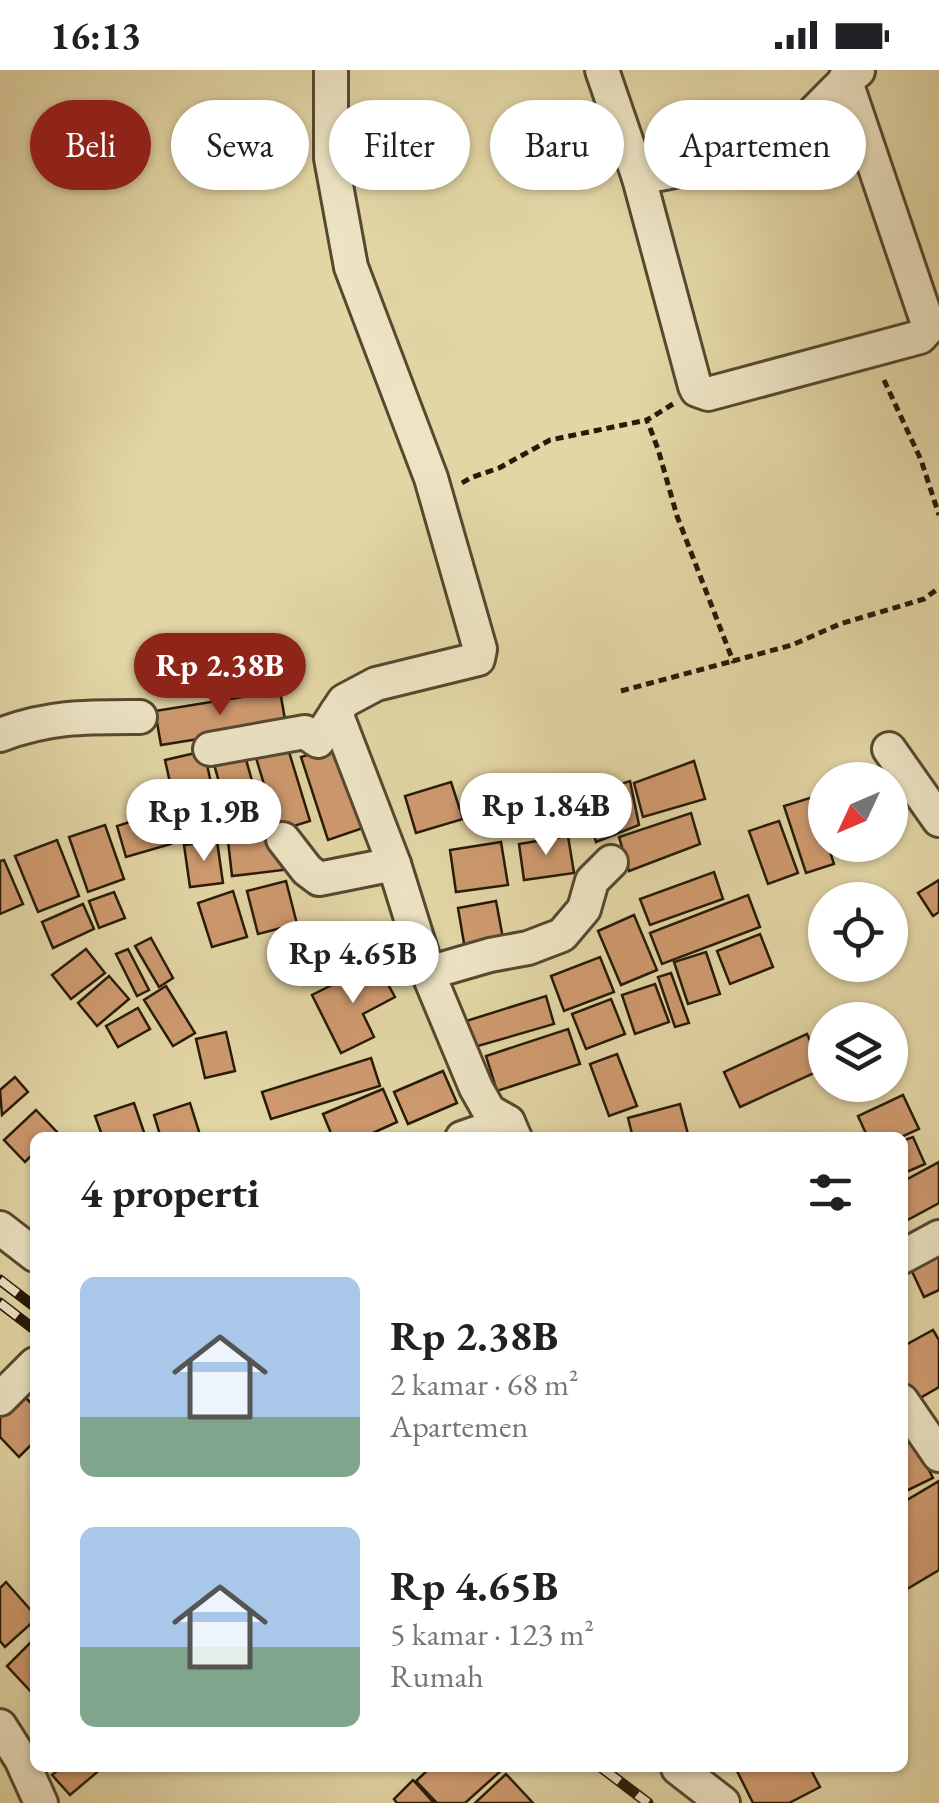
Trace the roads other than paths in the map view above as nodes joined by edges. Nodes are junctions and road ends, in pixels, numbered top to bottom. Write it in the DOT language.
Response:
graph roads {
  1 [pos="331,70"];
  2 [pos="602,70"];
  3 [pos="852,75"];
  4 [pos="639,178"];
  5 [pos="336,713"];
  6 [pos="140,717"];
  7 [pos="0,734"];
  8 [pos="210,749"];
  9 [pos="889,749"];
  10 [pos="939,820"];
  11 [pos="283,839"];
  12 [pos="611,862"];
  13 [pos="394,864"];
  14 [pos="428,972"];
  15 [pos="511,1130"];
  16 [pos="0,1228"];
  17 [pos="939,1237"];
  18 [pos="30,1251"];
  19 [pos="908,1254"];
  20 [pos="30,1369"];
  21 [pos="0,1398"];
  22 [pos="908,1410"];
  23 [pos="939,1455"];
  24 [pos="0,1726"];
  25 [pos="683,1772"];
  26 [pos="41,1803"];
  27 [pos="723,1803"];
  1 -- 5 [label="street"];
  2 -- 4 [label="street"];
  3 -- 4 [label="street"];
  3 -- 4 [label="street"];
  5 -- 8 [label="street"];
  5 -- 13 [label="street"];
  6 -- 7 [label="street"];
  9 -- 10 [label="street"];
  11 -- 13 [label="street"];
  12 -- 14 [label="street"];
  13 -- 14 [label="street"];
  14 -- 15 [label="street"];
  16 -- 18 [label="street"];
  17 -- 19 [label="street"];
  20 -- 21 [label="street"];
  22 -- 23 [label="street"];
  24 -- 26 [label="street"];
  25 -- 27 [label="street"];
}
